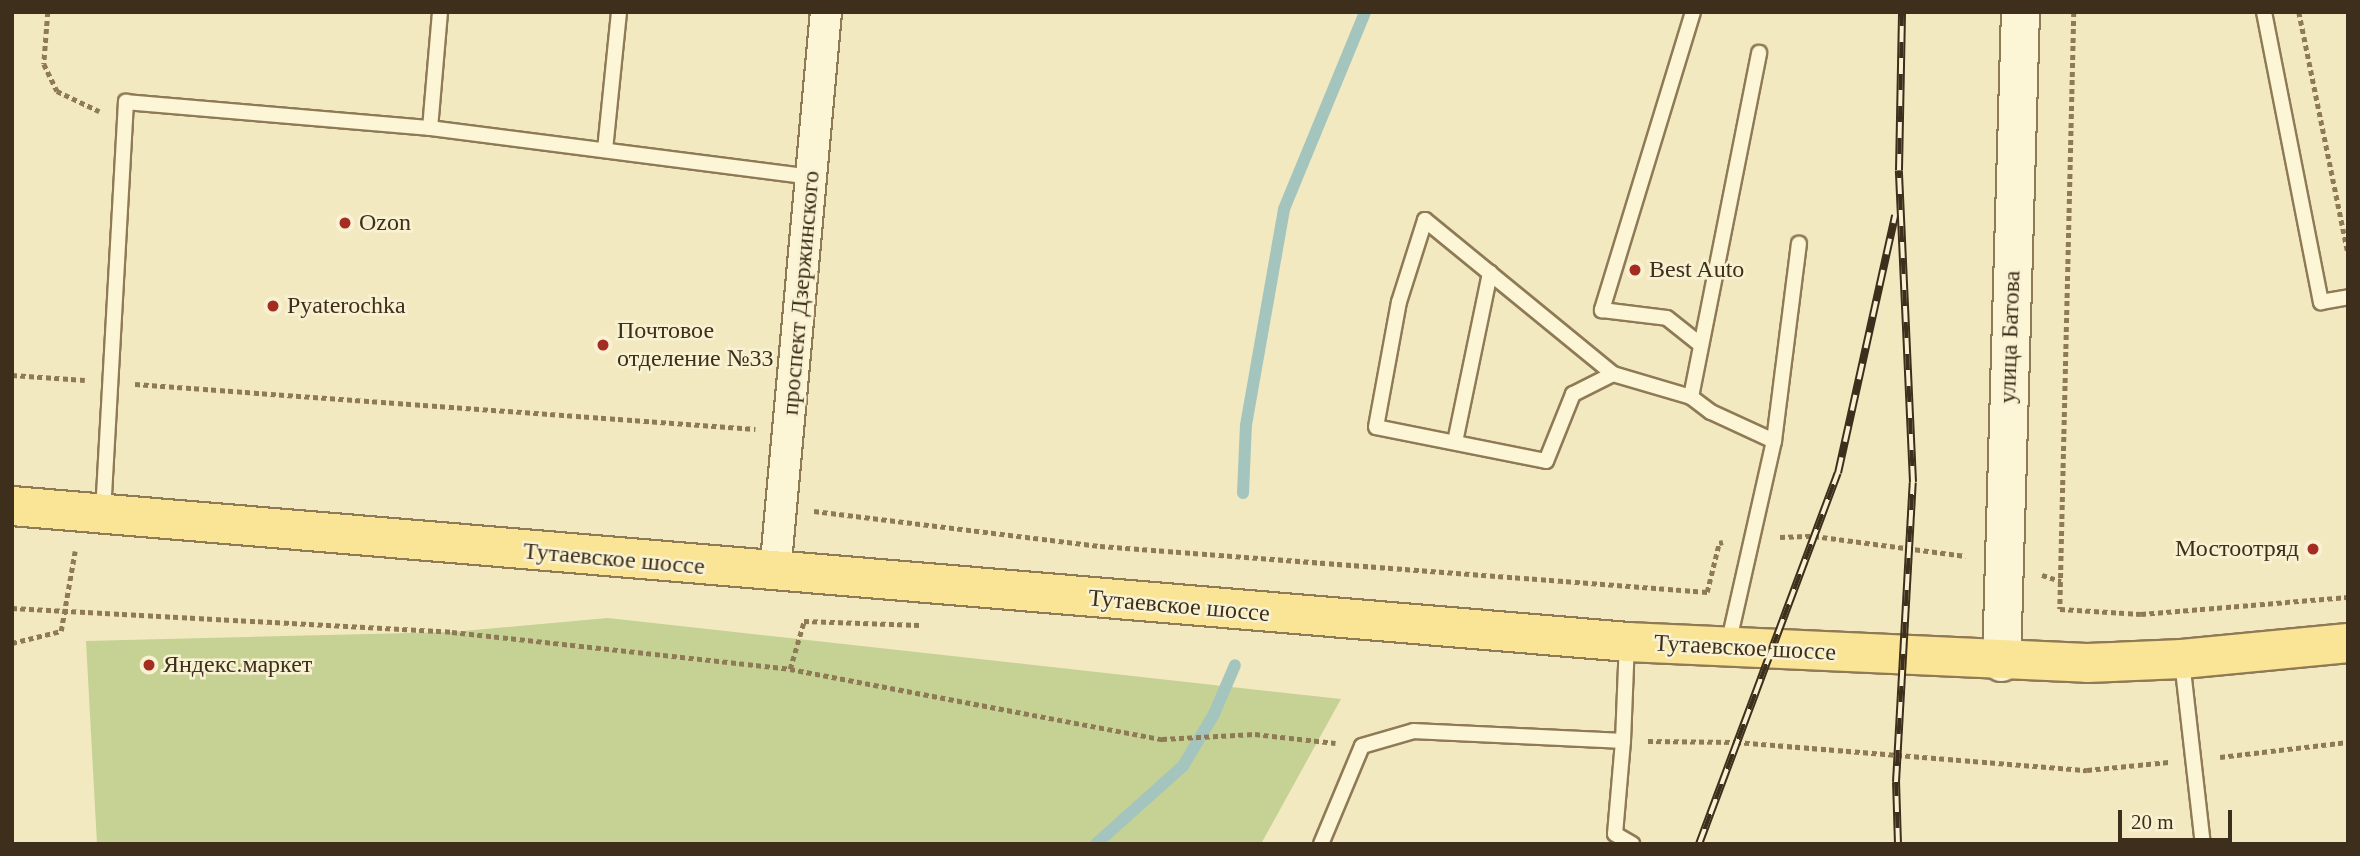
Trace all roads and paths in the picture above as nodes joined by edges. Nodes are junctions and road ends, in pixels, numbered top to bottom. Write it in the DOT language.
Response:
graph roads {
  1 [pos="48,12"];
  2 [pos="440,12"];
  3 [pos="620,12"];
  4 [pos="826,12"];
  5 [pos="1693,12"];
  6 [pos="2020,12"];
  7 [pos="2074,12"];
  8 [pos="2264,12"];
  9 [pos="2299,12"];
  10 [pos="1759,53"];
  11 [pos="125,123"];
  12 [pos="430,128"];
  13 [pos="606,150"];
  14 [pos="811,177"];
  15 [pos="1799,244"];
  16 [pos="2348,252"];
  17 [pos="1490,273"];
  18 [pos="2348,297"];
  19 [pos="1700,345"];
  20 [pos="1613,374"];
  21 [pos="12,375"];
  22 [pos="114,383"];
  23 [pos="1690,397"];
  24 [pos="788,431"];
  25 [pos="1774,441"];
  26 [pos="1455,442"];
  27 [pos="814,499"];
  28 [pos="12,506"];
  29 [pos="92,512"];
  30 [pos="1751,537"];
  31 [pos="2004,561"];
  32 [pos="775,573"];
  33 [pos="2061,581"];
  34 [pos="2348,597"];
  35 [pos="12,608"];
  36 [pos="67,613"];
  37 [pos="1627,642"];
  38 [pos="12,643"];
  39 [pos="2348,643"];
  40 [pos="1727,648"];
  41 [pos="2182,659"];
  42 [pos="2001,662"];
  43 [pos="1623,741"];
  44 [pos="2348,742"];
  45 [pos="1362,746"];
  46 [pos="2193,760"];
  47 [pos="1321,844"];
  48 [pos="1632,844"];
  49 [pos="2203,844"];
  1 -- 11 [label="path"];
  2 -- 12 [label="lane"];
  3 -- 13 [label="lane"];
  4 -- 14 [label="street, проспект Дзержинского"];
  5 -- 19 [label="lane"];
  6 -- 31 [label="street, улица Батова"];
  7 -- 33 [label="path"];
  8 -- 18 [label="lane"];
  9 -- 16 [label="path"];
  10 -- 19 [label="lane"];
  11 -- 12 [label="lane"];
  11 -- 22 [label="lane"];
  12 -- 13 [label="lane"];
  13 -- 14 [label="lane"];
  14 -- 24 [label="street, проспект Дзержинского"];
  15 -- 25 [label="lane"];
  17 -- 20 [label="lane"];
  17 -- 26 [label="lane"];
  17 -- 26 [label="lane"];
  19 -- 23 [label="lane"];
  20 -- 23 [label="lane"];
  20 -- 26 [label="lane"];
  21 -- 22 [label="path"];
  22 -- 24 [label="path"];
  22 -- 29 [label="lane"];
  23 -- 25 [label="lane"];
  24 -- 32 [label="street, проспект Дзержинского"];
  25 -- 30 [label="lane"];
  27 -- 30 [label="path"];
  28 -- 29 [label="main road, Тутаевское шоссе"];
  29 -- 32 [label="main road, Тутаевское шоссе"];
  29 -- 36 [label="path"];
  30 -- 31 [label="path"];
  30 -- 40 [label="lane"];
  31 -- 33 [label="path"];
  31 -- 42 [label="street, улица Батова"];
  32 -- 37 [label="main road, Тутаевское шоссе"];
  33 -- 34 [label="path"];
  35 -- 36 [label="path"];
  36 -- 38 [label="path"];
  36 -- 45 [label="path"];
  37 -- 40 [label="main road, Тутаевское шоссе"];
  37 -- 43 [label="lane"];
  39 -- 41 [label="main road, Тутаевское шоссе"];
  40 -- 42 [label="main road, Тутаевское шоссе"];
  41 -- 42 [label="main road, Тутаевское шоссе"];
  41 -- 46 [label="lane"];
  43 -- 45 [label="lane"];
  43 -- 46 [label="path"];
  43 -- 48 [label="lane"];
  44 -- 46 [label="path"];
  45 -- 47 [label="lane"];
  46 -- 49 [label="lane"];
}
